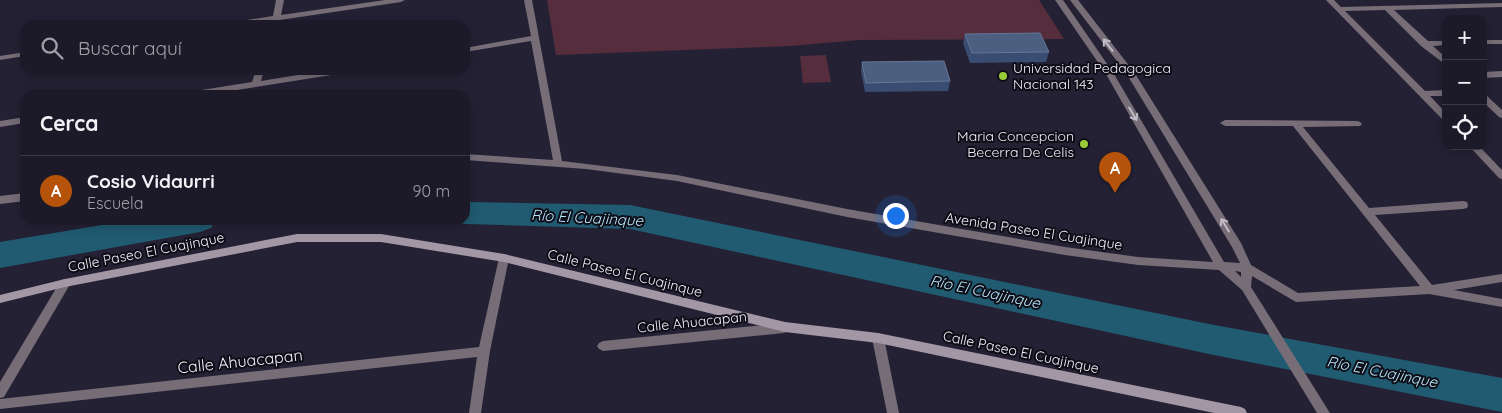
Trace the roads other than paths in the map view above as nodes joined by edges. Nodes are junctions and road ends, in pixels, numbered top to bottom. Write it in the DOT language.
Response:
graph roads {
  1 [pos="280,0"];
  2 [pos="401,0"];
  3 [pos="528,0"];
  4 [pos="1058,0"];
  5 [pos="1074,0"];
  6 [pos="1330,0"];
  7 [pos="1502,5"];
  8 [pos="1386,7"];
  9 [pos="1338,9"];
  10 [pos="275,20"];
  11 [pos="281,20"];
  12 [pos="535,38"];
  13 [pos="1487,42"];
  14 [pos="1502,42"];
  15 [pos="1442,43"];
  16 [pos="1424,44"];
  17 [pos="470,49"];
  18 [pos="20,55"];
  19 [pos="0,58"];
  20 [pos="1443,60"];
  21 [pos="1130,72"];
  22 [pos="1110,74"];
  23 [pos="1502,74"];
  24 [pos="258,75"];
  25 [pos="314,75"];
  26 [pos="1487,75"];
  27 [pos="255,85"];
  28 [pos="222,90"];
  29 [pos="1442,93"];
  30 [pos="1422,94"];
  31 [pos="1497,106"];
  32 [pos="1442,114"];
  33 [pos="1502,115"];
  34 [pos="20,121"];
  35 [pos="1225,123"];
  36 [pos="0,124"];
  37 [pos="1296,124"];
  38 [pos="1357,124"];
  39 [pos="1477,150"];
  40 [pos="470,157"];
  41 [pos="558,164"];
  42 [pos="1502,176"];
  43 [pos="20,198"];
  44 [pos="0,200"];
  45 [pos="1463,204"];
  46 [pos="1367,212"];
  47 [pos="504,258"];
  48 [pos="1221,266"];
  49 [pos="1247,268"];
  50 [pos="1502,278"];
  51 [pos="66,283"];
  52 [pos="1246,287"];
  53 [pos="1429,290"];
  54 [pos="0,299"];
  55 [pos="1502,303"];
  56 [pos="785,327"];
  57 [pos="878,338"];
  58 [pos="603,346"];
  59 [pos="484,351"];
  60 [pos="4,377"];
  61 [pos="0,393"];
  62 [pos="0,404"];
  63 [pos="475,413"];
  64 [pos="893,413"];
  65 [pos="1241,413"];
  66 [pos="1324,413"];
  1 -- 10 [label="street"];
  2 -- 11 [label="street"];
  3 -- 12 [label="street"];
  4 -- 22 [label="street"];
  21 -- 5 [label="street, one-way"];
  6 -- 9 [label="street"];
  7 -- 8 [label="street"];
  8 -- 9 [label="street"];
  8 -- 16 [label="street"];
  9 -- 30 [label="street"];
  12 -- 17 [label="street"];
  12 -- 41 [label="street"];
  13 -- 14 [label="street"];
  15 -- 16 [label="street"];
  16 -- 20 [label="street"];
  18 -- 19 [label="street"];
  21 -- 22 [label="street"];
  49 -- 21 [label="street, one-way"];
  22 -- 48 [label="street, one-way"];
  23 -- 26 [label="street"];
  24 -- 27 [label="street"];
  25 -- 27 [label="street"];
  27 -- 28 [label="street"];
  29 -- 30 [label="street"];
  30 -- 32 [label="street"];
  31 -- 33 [label="street"];
  34 -- 36 [label="street"];
  35 -- 37 [label="street"];
  37 -- 38 [label="street"];
  37 -- 46 [label="street"];
  39 -- 42 [label="street"];
  40 -- 41 [label="street, Avenida Paseo El Cuajinque"];
  41 -- 48 [label="street, Avenida Paseo El Cuajinque"];
  43 -- 44 [label="street"];
  45 -- 46 [label="street"];
  46 -- 53 [label="street"];
  47 -- 51 [label="street, Calle Paseo El Cuajinque"];
  47 -- 56 [label="street, Calle Paseo El Cuajinque"];
  47 -- 59 [label="street"];
  48 -- 49 [label="street, Avenida Paseo El Cuajinque"];
  48 -- 52 [label="street"];
  49 -- 52 [label="street"];
  49 -- 53 [label="street, Avenida Paseo El Cuajinque"];
  50 -- 53 [label="street"];
  51 -- 54 [label="street, Calle Paseo El Cuajinque"];
  51 -- 60 [label="street"];
  52 -- 66 [label="street"];
  53 -- 55 [label="street, Avenida Paseo El Cuajinque"];
  56 -- 57 [label="street, Calle Paseo El Cuajinque"];
  56 -- 58 [label="street, Calle Ahuacapan"];
  57 -- 64 [label="street"];
  57 -- 65 [label="street, Calle Paseo El Cuajinque"];
  59 -- 62 [label="street, Calle Ahuacapan"];
  59 -- 63 [label="street"];
  60 -- 61 [label="street"];
}
